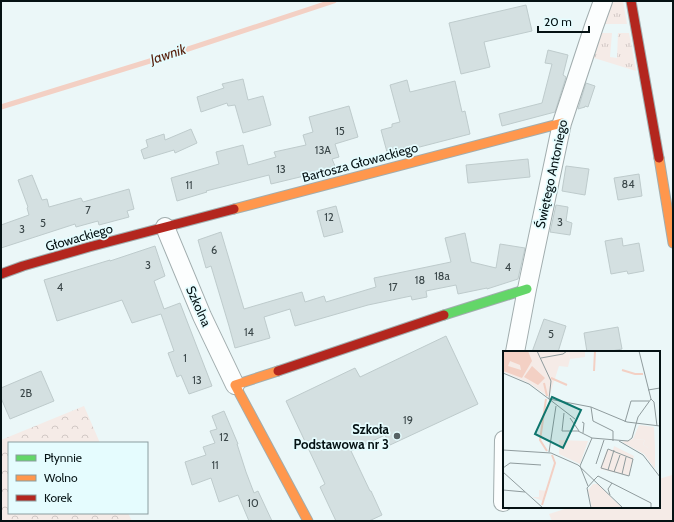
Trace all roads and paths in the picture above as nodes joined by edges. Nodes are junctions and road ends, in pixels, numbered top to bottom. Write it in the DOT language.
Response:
graph roads {
  1 [pos="603,1"];
  2 [pos="631,1"];
  3 [pos="562,123"];
  4 [pos="165,227"];
  5 [pos="673,243"];
  6 [pos="1,274"];
  7 [pos="527,289"];
  8 [pos="515,351"];
  9 [pos="235,385"];
  10 [pos="503,471"];
  11 [pos="502,502"];
  12 [pos="308,521"];
  1 -- 3 [label="street, Świętego Antoniego"];
  2 -- 5 [label="street"];
  3 -- 4 [label="street, Bartosza Głowackiego"];
  3 -- 7 [label="street, Świętego Antoniego"];
  4 -- 6 [label="street, Głowackiego"];
  4 -- 9 [label="street, Szkolna"];
  7 -- 8 [label="street, Świętego Antoniego"];
  7 -- 9 [label="street"];
  9 -- 12 [label="street"];
  10 -- 11 [label="street"];
}
